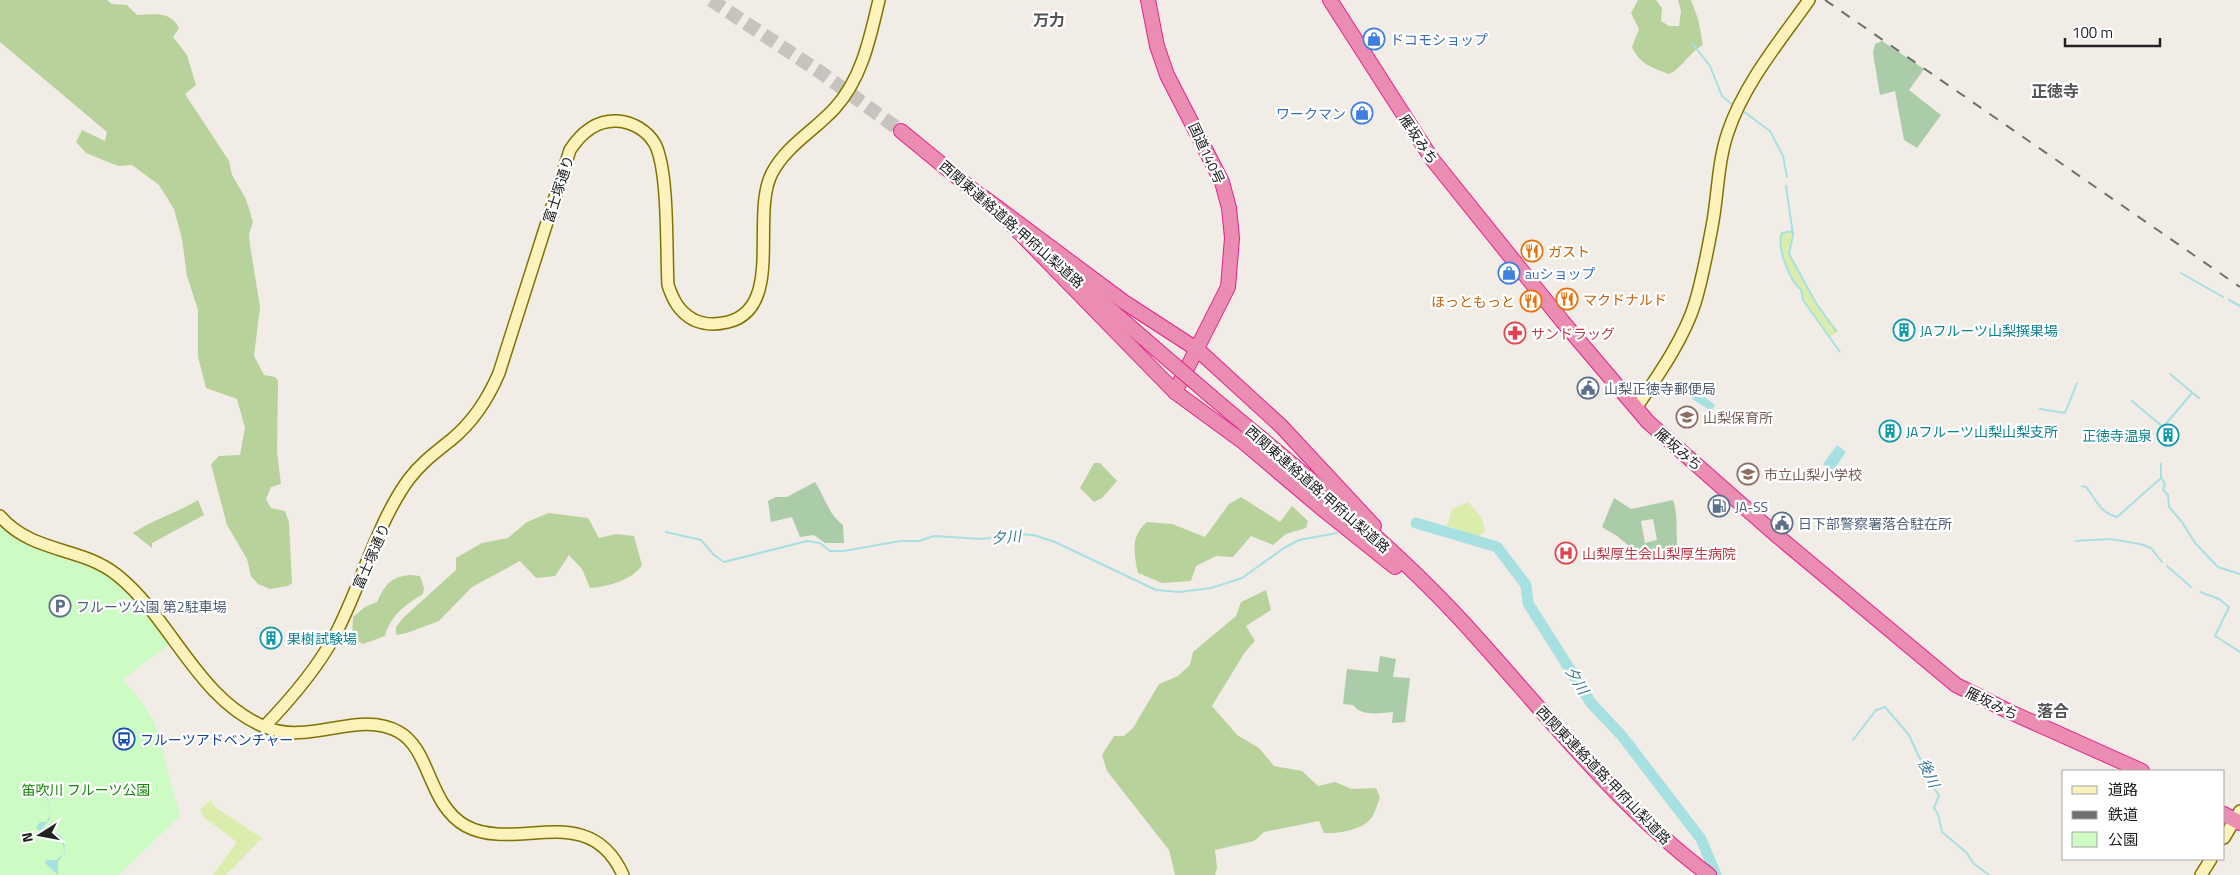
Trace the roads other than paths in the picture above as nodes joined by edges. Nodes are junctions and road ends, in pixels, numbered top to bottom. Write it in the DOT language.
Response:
graph roads {
  1 [pos="879,0"];
  2 [pos="1148,0"];
  3 [pos="1330,0"];
  4 [pos="1809,0"];
  5 [pos="901,131"];
  6 [pos="983,198"];
  7 [pos="1012,224"];
  8 [pos="1198,350"];
  9 [pos="1175,392"];
  10 [pos="1636,408"];
  11 [pos="0,516"];
  12 [pos="1432,590"];
  13 [pos="1507,671"];
  14 [pos="264,727"];
  15 [pos="2140,770"];
  16 [pos="2235,817"];
  17 [pos="2225,836"];
  18 [pos="2210,860"];
  19 [pos="1708,874"];
  20 [pos="623,875"];
  21 [pos="2201,875"];
  1 -- 14 [label="street, 富士塚通り"];
  2 -- 8 [label="highway, 国道140号"];
  3 -- 10 [label="highway, 雁坂みち"];
  4 -- 10 [label="street"];
  5 -- 6 [label="highway, 西関東連絡道路;甲府山梨道路"];
  6 -- 7 [label="highway, 西関東連絡道路;甲府山梨道路"];
  6 -- 8 [label="highway"];
  7 -- 9 [label="highway"];
  7 -- 12 [label="highway, 西関東連絡道路;甲府山梨道路, bridge"];
  8 -- 9 [label="highway, 国道140号"];
  8 -- 12 [label="highway"];
  9 -- 13 [label="highway"];
  10 -- 15 [label="highway, 雁坂みち"];
  11 -- 14 [label="street"];
  12 -- 13 [label="highway, 西関東連絡道路;甲府山梨道路"];
  13 -- 19 [label="highway, 西関東連絡道路;甲府山梨道路"];
  14 -- 20 [label="street"];
  16 -- 17 [label="street"];
  18 -- 21 [label="street"];
}
